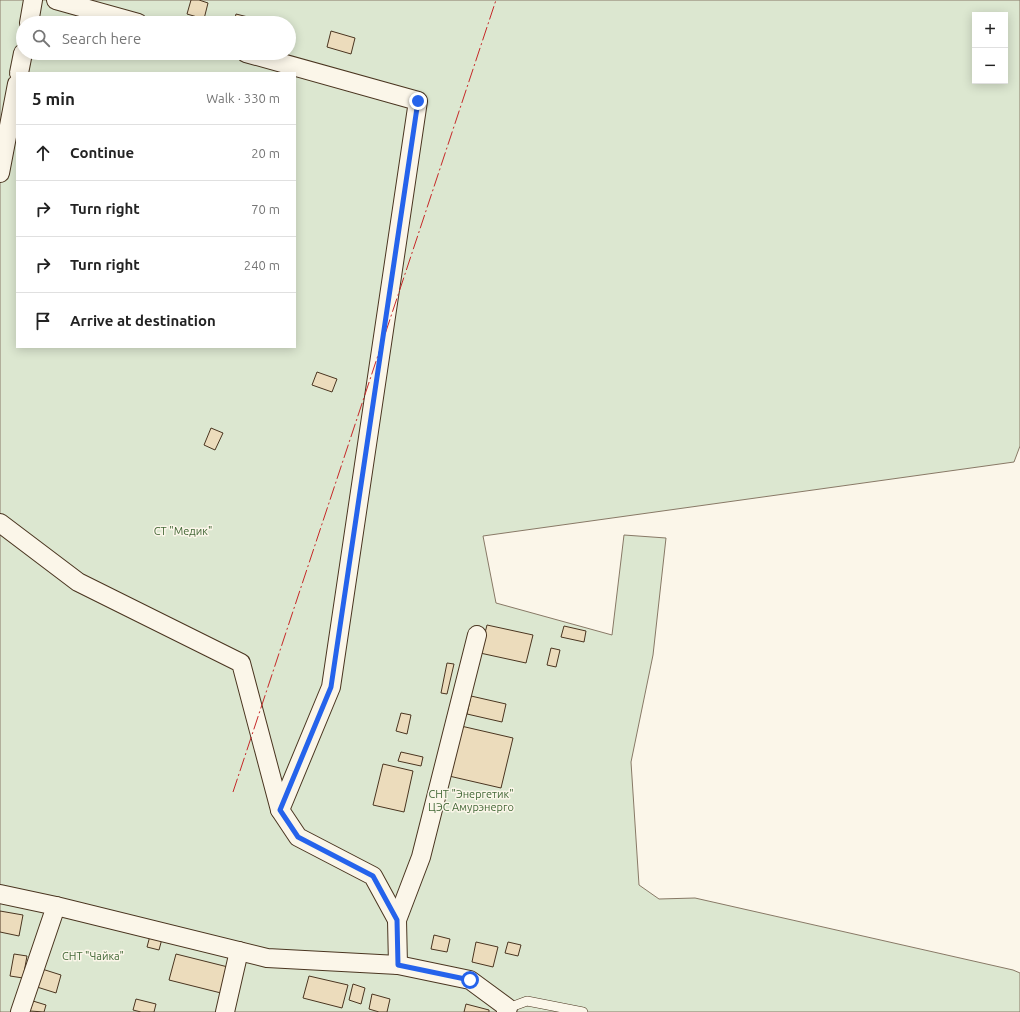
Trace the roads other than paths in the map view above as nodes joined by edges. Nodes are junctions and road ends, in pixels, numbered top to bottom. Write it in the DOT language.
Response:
graph roads {
  1 [pos="33,0"];
  2 [pos="56,0"];
  3 [pos="30,16"];
  4 [pos="113,16"];
  5 [pos="22,60"];
  6 [pos="271,60"];
  7 [pos="19,72"];
  8 [pos="16,89"];
  9 [pos="0,173"];
  10 [pos="0,523"];
  11 [pos="477,635"];
  12 [pos="280,810"];
  13 [pos="0,894"];
  14 [pos="56,906"];
  15 [pos="397,920"];
  16 [pos="239,952"];
  17 [pos="398,965"];
  18 [pos="507,1010"];
  19 [pos="20,1012"];
  20 [pos="225,1012"];
  21 [pos="583,1012"];
  1 -- 3 [label="street"];
  2 -- 4 [label="street"];
  5 -- 7 [label="street"];
  6 -- 12 [label="street"];
  8 -- 9 [label="street"];
  10 -- 12 [label="street"];
  11 -- 15 [label="street"];
  12 -- 15 [label="street"];
  13 -- 14 [label="street"];
  14 -- 16 [label="street"];
  14 -- 19 [label="street"];
  15 -- 17 [label="street"];
  16 -- 17 [label="street"];
  16 -- 20 [label="street"];
  17 -- 18 [label="street"];
  18 -- 21 [label="lane"];
}
